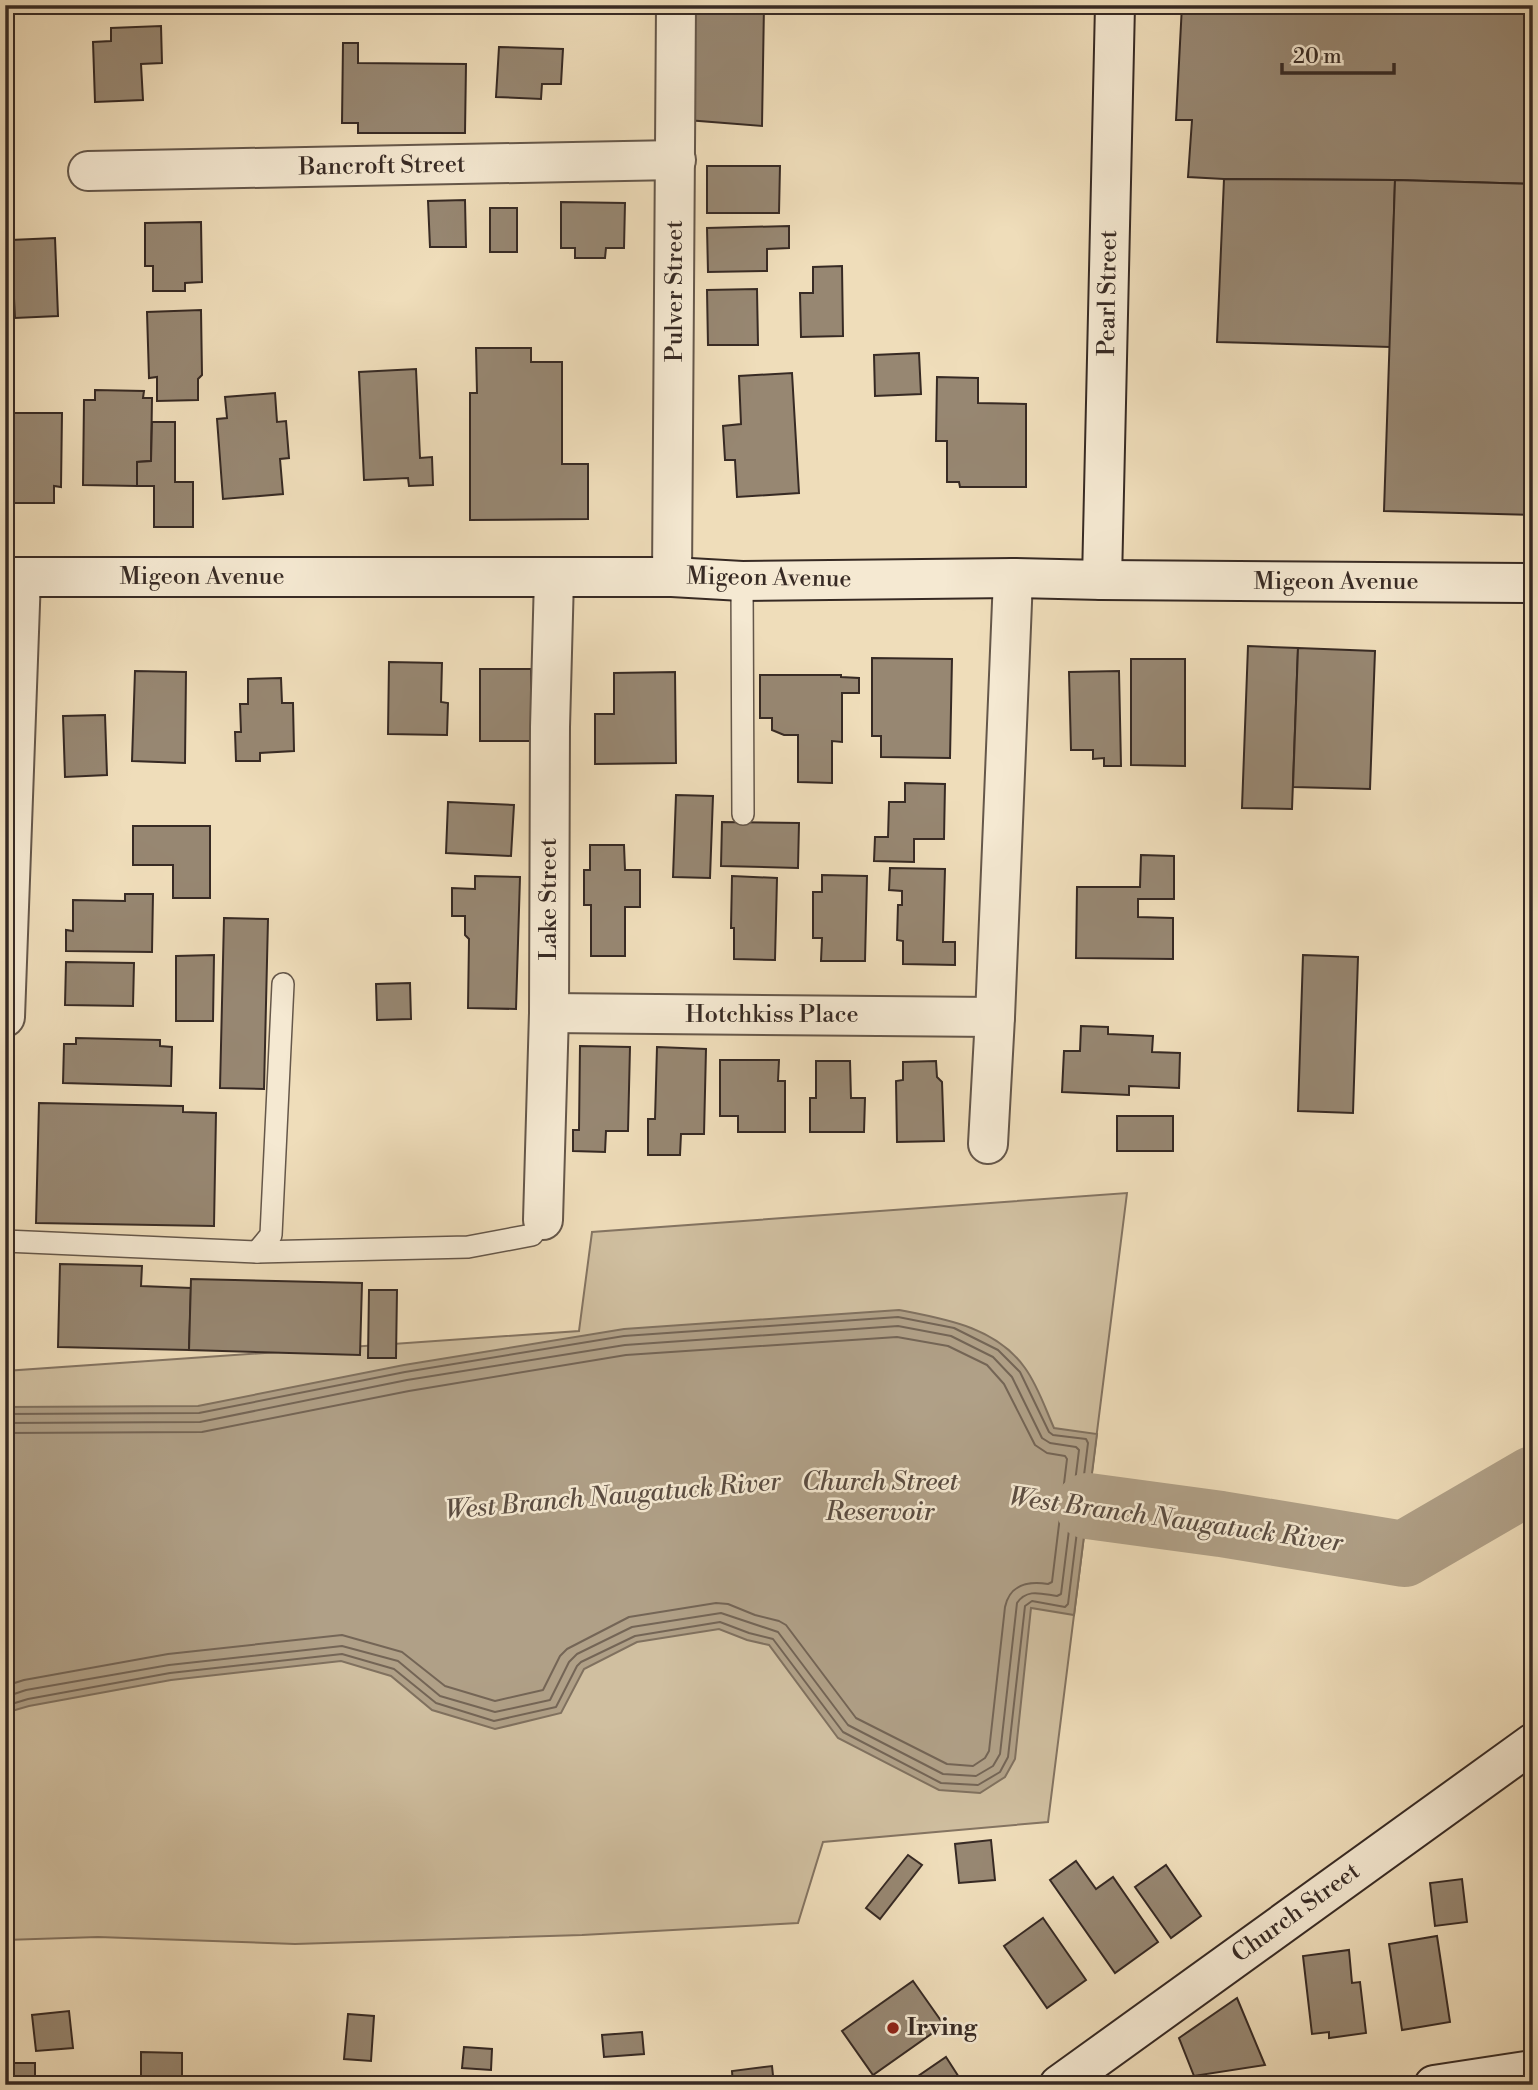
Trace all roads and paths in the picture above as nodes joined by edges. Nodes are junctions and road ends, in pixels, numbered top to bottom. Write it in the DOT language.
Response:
graph roads {
  1 [pos="676,5"];
  2 [pos="1115,5"];
  3 [pos="676,160"];
  4 [pos="88,171"];
  5 [pos="13,577"];
  6 [pos="672,577"];
  7 [pos="554,578"];
  8 [pos="1013,578"];
  9 [pos="1102,580"];
  10 [pos="742,581"];
  11 [pos="1533,583"];
  12 [pos="743,814"];
  13 [pos="283,984"];
  14 [pos="549,1013"];
  15 [pos="5,1017"];
  16 [pos="995,1017"];
  17 [pos="988,1143"];
  18 [pos="543,1220"];
  19 [pos="5,1241"];
  20 [pos="257,1252"];
  21 [pos="1533,1743"];
  22 [pos="1533,2070"];
  23 [pos="1059,2085"];
  24 [pos="1434,2085"];
  1 -- 3 [label="street, Pulver Street"];
  2 -- 9 [label="street, Pearl Street"];
  3 -- 4 [label="street, Bancroft Street"];
  3 -- 6 [label="street, Pulver Street"];
  5 -- 7 [label="street, Migeon Avenue"];
  5 -- 15 [label="street"];
  6 -- 7 [label="street, Migeon Avenue"];
  6 -- 10 [label="street, Migeon Avenue"];
  7 -- 14 [label="street, Lake Street"];
  8 -- 9 [label="street, Migeon Avenue"];
  8 -- 10 [label="street, Migeon Avenue"];
  8 -- 16 [label="street"];
  9 -- 11 [label="street, Migeon Avenue"];
  10 -- 12 [label="lane"];
  13 -- 20 [label="lane"];
  14 -- 16 [label="street, Hotchkiss Place"];
  14 -- 18 [label="street, Lake Street"];
  16 -- 17 [label="street"];
  18 -- 20 [label="lane"];
  19 -- 20 [label="lane"];
  21 -- 23 [label="street, Church Street"];
  22 -- 24 [label="street"];
}
